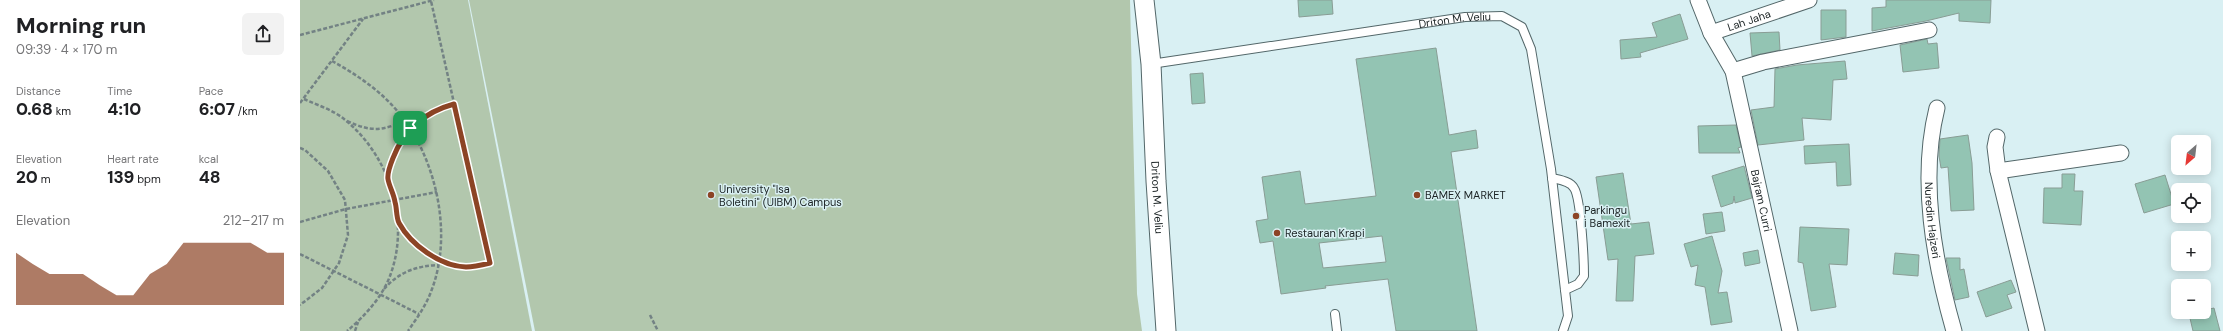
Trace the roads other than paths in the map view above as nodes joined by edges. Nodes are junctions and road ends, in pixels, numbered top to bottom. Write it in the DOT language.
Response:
graph roads {
  1 [pos="1144,0"];
  2 [pos="1698,0"];
  3 [pos="1809,0"];
  4 [pos="1929,30"];
  5 [pos="1711,33"];
  6 [pos="1151,64"];
  7 [pos="1733,70"];
  8 [pos="1937,108"];
  9 [pos="1997,137"];
  10 [pos="2121,152"];
  11 [pos="1998,171"];
  12 [pos="1552,178"];
  13 [pos="1565,290"];
  14 [pos="1335,314"];
  15 [pos="1166,331"];
  16 [pos="1337,331"];
  17 [pos="1563,331"];
  18 [pos="1790,331"];
  19 [pos="1954,331"];
  20 [pos="2037,331"];
  1 -- 6 [label="street, Driton M. Veliu"];
  2 -- 5 [label="street, Bajram Curri"];
  3 -- 5 [label="street, Lah Jaha"];
  4 -- 7 [label="street"];
  5 -- 7 [label="street, Bajram Curri"];
  6 -- 12 [label="lane, Driton M. Veliu"];
  6 -- 15 [label="street, Driton M. Veliu"];
  7 -- 18 [label="street, Bajram Curri"];
  8 -- 19 [label="street, Nuredin Hajzeri"];
  9 -- 11 [label="street"];
  10 -- 11 [label="street"];
  11 -- 20 [label="street"];
  12 -- 13 [label="lane, Driton M. Veliu"];
  12 -- 13 [label="lane"];
  13 -- 17 [label="lane, Driton M. Veliu"];
  14 -- 16 [label="lane"];
}
